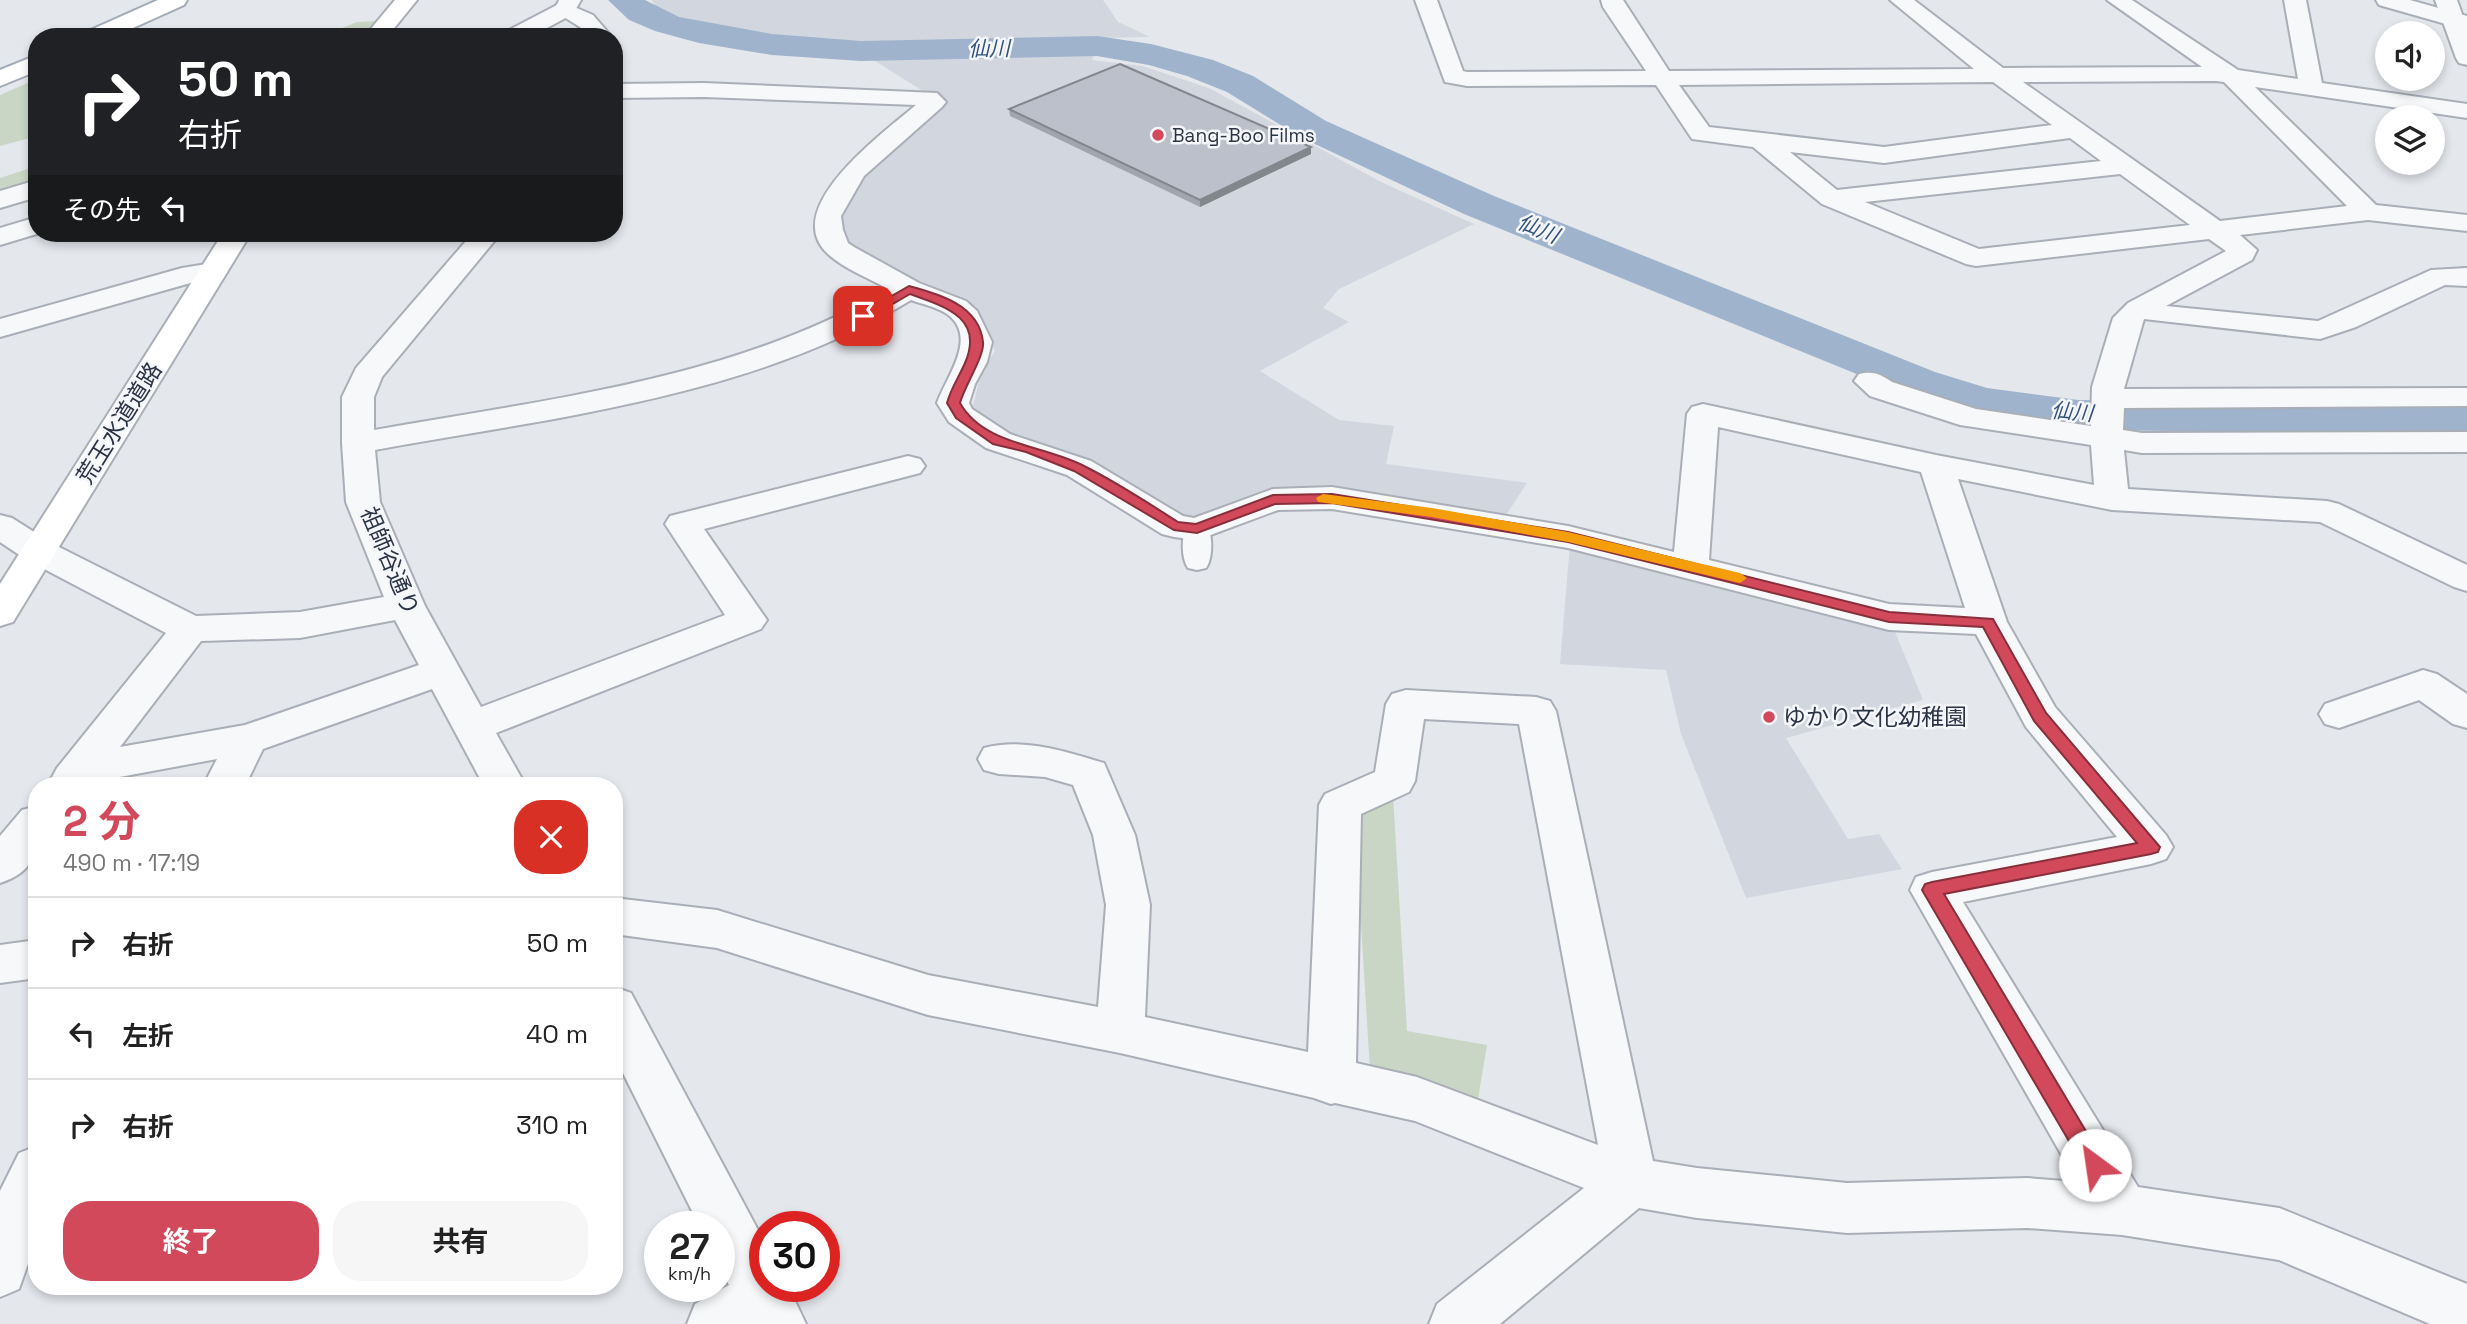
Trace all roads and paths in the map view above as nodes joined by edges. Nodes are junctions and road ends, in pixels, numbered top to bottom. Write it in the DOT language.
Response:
graph roads {
  1 [pos="176,0"];
  2 [pos="406,0"];
  3 [pos="1426,0"];
  4 [pos="1612,0"];
  5 [pos="1901,0"];
  6 [pos="2118,0"];
  7 [pos="2295,0"];
  8 [pos="2387,0"];
  9 [pos="567,4"];
  10 [pos="2455,14"];
  11 [pos="114,28"];
  12 [pos="383,28"];
  13 [pos="528,28"];
  14 [pos="596,28"];
  15 [pos="2467,58"];
  16 [pos="28,66"];
  17 [pos="1998,76"];
  18 [pos="2231,76"];
  19 [pos="0,79"];
  20 [pos="1662,79"];
  21 [pos="2311,87"];
  22 [pos="623,91"];
  23 [pos="2467,111"];
  24 [pos="2074,130"];
  25 [pos="1762,142"];
  26 [pos="2124,166"];
  27 [pos="28,191"];
  28 [pos="1831,198"];
  29 [pos="0,200"];
  30 [pos="2368,212"];
  31 [pos="2467,223"];
  32 [pos="28,228"];
  33 [pos="2214,230"];
  34 [pos="0,237"];
  35 [pos="231,242"];
  36 [pos="479,242"];
  37 [pos="213,272"];
  38 [pos="2467,277"];
  39 [pos="909,289"];
  40 [pos="2138,309"];
  41 [pos="0,328"];
  42 [pos="1870,381"];
  43 [pos="2467,397"];
  44 [pos="2108,417"];
  45 [pos="2467,442"];
  46 [pos="358,443"];
  47 [pos="1936,465"];
  48 [pos="908,466"];
  49 [pos="2112,499"];
  50 [pos="0,526"];
  51 [pos="1197,529"];
  52 [pos="40,552"];
  53 [pos="1197,562"];
  54 [pos="1691,566"];
  55 [pos="2467,579"];
  56 [pos="406,606"];
  57 [pos="0,612"];
  58 [pos="1988,622"];
  59 [pos="190,629"];
  60 [pos="441,672"];
  61 [pos="2339,714"];
  62 [pos="2467,714"];
  63 [pos="472,726"];
  64 [pos="248,739"];
  65 [pos="999,759"];
  66 [pos="75,777"];
  67 [pos="78,777"];
  68 [pos="229,777"];
  69 [pos="500,777"];
  70 [pos="28,833"];
  71 [pos="0,866"];
  72 [pos="623,917"];
  73 [pos="28,960"];
  74 [pos="0,964"];
  75 [pos="623,1024"];
  76 [pos="1119,1032"];
  77 [pos="1331,1082"];
  78 [pos="1631,1182"];
  79 [pos="28,1189"];
  80 [pos="2122,1210"];
  81 [pos="15,1251"];
  82 [pos="770,1310"];
  83 [pos="2467,1312"];
  84 [pos="715,1324"];
  85 [pos="1457,1324"];
  1 -- 11 [label="main road"];
  2 -- 12 [label="main road"];
  3 -- 20 [label="street"];
  4 -- 20 [label="street"];
  5 -- 17 [label="street"];
  6 -- 18 [label="street"];
  7 -- 21 [label="street"];
  8 -- 10 [label="street"];
  9 -- 13 [label="street"];
  9 -- 14 [label="street"];
  10 -- 15 [label="street"];
  16 -- 19 [label="main road"];
  17 -- 18 [label="street"];
  17 -- 20 [label="street"];
  17 -- 24 [label="street"];
  18 -- 21 [label="street"];
  18 -- 30 [label="street"];
  20 -- 25 [label="street"];
  21 -- 23 [label="street"];
  22 -- 39 [label="street"];
  24 -- 25 [label="street"];
  24 -- 26 [label="street"];
  25 -- 28 [label="street"];
  26 -- 28 [label="street"];
  26 -- 33 [label="street"];
  27 -- 29 [label="street"];
  28 -- 33 [label="street"];
  30 -- 31 [label="street"];
  30 -- 33 [label="street"];
  32 -- 34 [label="street"];
  33 -- 40 [label="street"];
  35 -- 37 [label="main road, 荒玉水道道路"];
  36 -- 46 [label="street, 祖師谷通り"];
  37 -- 41 [label="street"];
  37 -- 52 [label="main road, 荒玉水道道路"];
  38 -- 40 [label="street"];
  39 -- 46 [label="street"];
  39 -- 51 [label="street"];
  40 -- 44 [label="street"];
  42 -- 44 [label="street"];
  43 -- 44 [label="street"];
  44 -- 45 [label="street"];
  44 -- 49 [label="street"];
  46 -- 56 [label="street, 祖師谷通り"];
  47 -- 49 [label="street"];
  47 -- 54 [label="street"];
  47 -- 58 [label="street"];
  48 -- 63 [label="street"];
  49 -- 55 [label="street"];
  50 -- 52 [label="street"];
  51 -- 53 [label="street"];
  51 -- 54 [label="street"];
  52 -- 57 [label="main road, 荒玉水道道路"];
  52 -- 59 [label="street"];
  54 -- 58 [label="street"];
  56 -- 59 [label="street"];
  56 -- 60 [label="street, 祖師谷通り"];
  58 -- 80 [label="street"];
  59 -- 66 [label="street"];
  60 -- 63 [label="street, 祖師谷通り"];
  60 -- 64 [label="street"];
  61 -- 62 [label="street"];
  63 -- 69 [label="street, 祖師谷通り"];
  64 -- 67 [label="street"];
  64 -- 68 [label="street"];
  65 -- 76 [label="street"];
  70 -- 71 [label="street"];
  72 -- 76 [label="street"];
  73 -- 74 [label="street"];
  75 -- 82 [label="street"];
  76 -- 77 [label="street"];
  77 -- 78 [label="street"];
  77 -- 78 [label="street"];
  78 -- 80 [label="street"];
  78 -- 85 [label="street"];
  79 -- 81 [label="street"];
  80 -- 83 [label="street"];
  82 -- 84 [label="street"];
}
